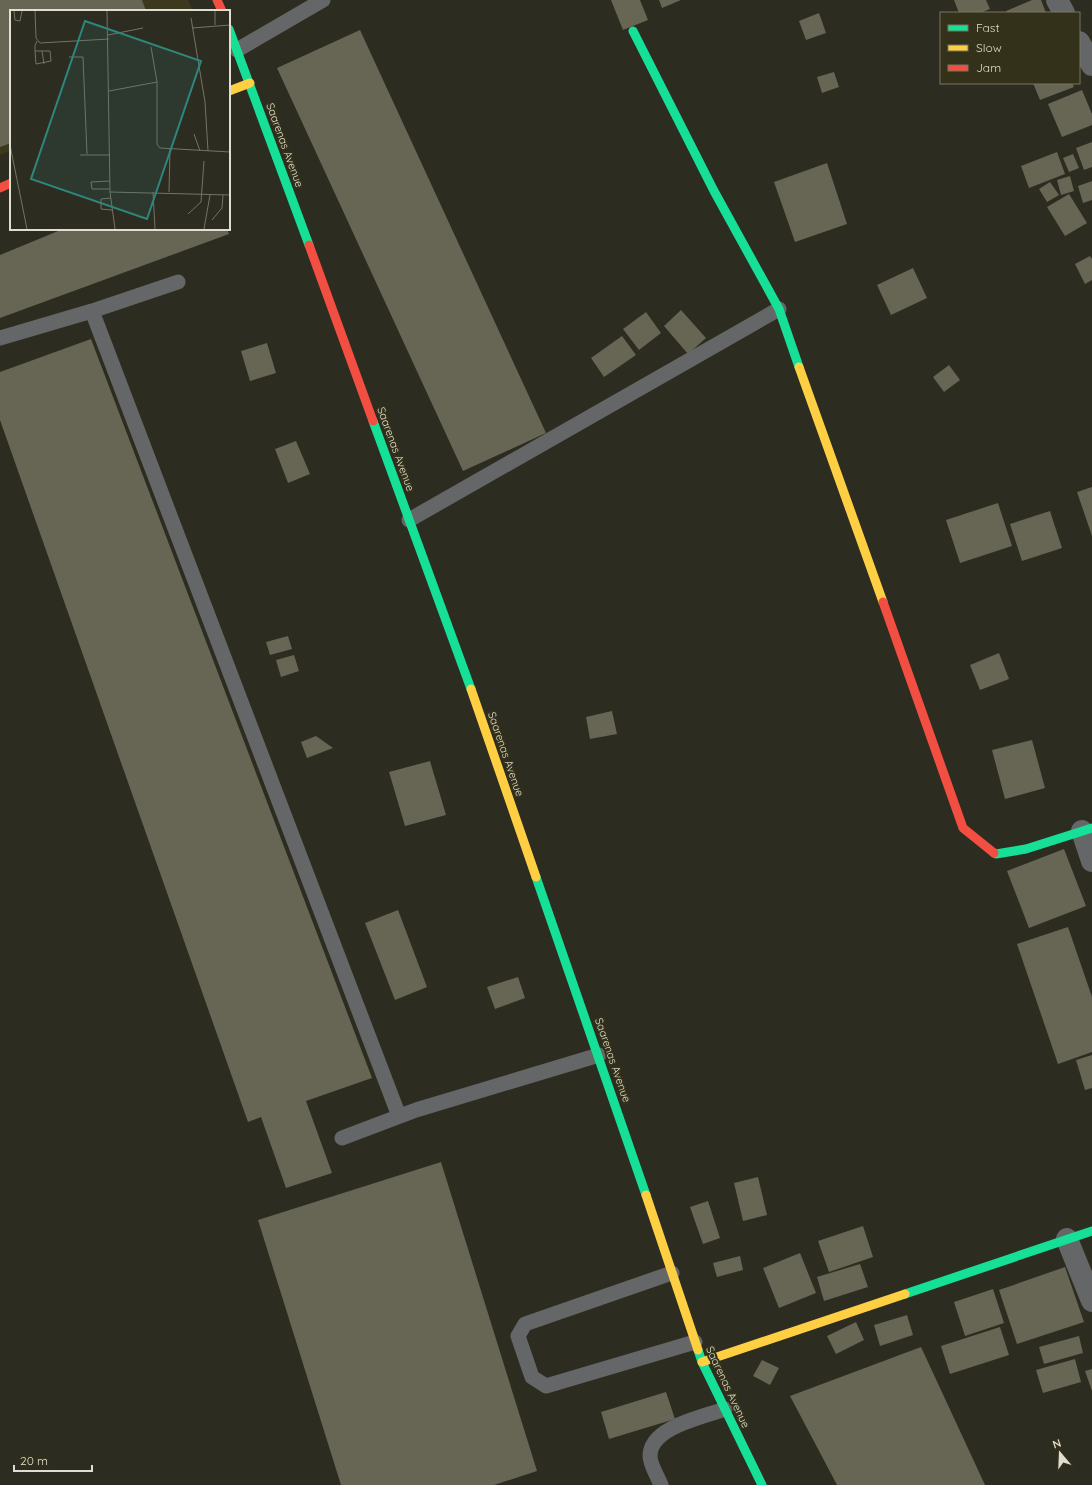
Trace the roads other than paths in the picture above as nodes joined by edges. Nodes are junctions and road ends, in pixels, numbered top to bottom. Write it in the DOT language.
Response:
graph roads {
  1 [pos="217,0"];
  2 [pos="323,0"];
  3 [pos="1057,0"];
  4 [pos="222,10"];
  5 [pos="1063,12"];
  6 [pos="633,31"];
  7 [pos="230,32"];
  8 [pos="1080,44"];
  9 [pos="237,50"];
  10 [pos="1092,65"];
  11 [pos="250,83"];
  12 [pos="230,91"];
  13 [pos="10,183"];
  14 [pos="0,188"];
  15 [pos="178,282"];
  16 [pos="779,309"];
  17 [pos="92,311"];
  18 [pos="0,338"];
  19 [pos="409,520"];
  20 [pos="1087,830"];
  21 [pos="1092,861"];
  22 [pos="599,1055"];
  23 [pos="399,1116"];
  24 [pos="342,1138"];
  25 [pos="1092,1231"];
  26 [pos="1067,1239"];
  27 [pos="672,1273"];
  28 [pos="1092,1301"];
  29 [pos="694,1342"];
  30 [pos="702,1362"];
  31 [pos="725,1410"];
  32 [pos="661,1485"];
  33 [pos="762,1485"];
  1 -- 4 [label="main road"];
  2 -- 9 [label="lane"];
  3 -- 5 [label="street"];
  6 -- 16 [label="main road"];
  7 -- 9 [label="main road, Saarenas Avenue"];
  8 -- 10 [label="street"];
  9 -- 11 [label="main road, Saarenas Avenue"];
  11 -- 12 [label="main road"];
  11 -- 19 [label="main road, Saarenas Avenue"];
  13 -- 14 [label="main road"];
  15 -- 17 [label="lane"];
  16 -- 19 [label="lane"];
  16 -- 20 [label="main road"];
  17 -- 18 [label="lane"];
  17 -- 23 [label="lane"];
  19 -- 22 [label="main road, Saarenas Avenue"];
  20 -- 21 [label="street"];
  22 -- 23 [label="lane"];
  22 -- 27 [label="main road, Saarenas Avenue"];
  23 -- 24 [label="lane"];
  25 -- 26 [label="main road"];
  26 -- 28 [label="street"];
  26 -- 30 [label="main road"];
  27 -- 29 [label="main road, Saarenas Avenue"];
  27 -- 29 [label="lane"];
  29 -- 30 [label="main road, Saarenas Avenue"];
  30 -- 31 [label="main road, Saarenas Avenue"];
  31 -- 32 [label="lane"];
  31 -- 33 [label="main road, Saarenas Avenue"];
}
